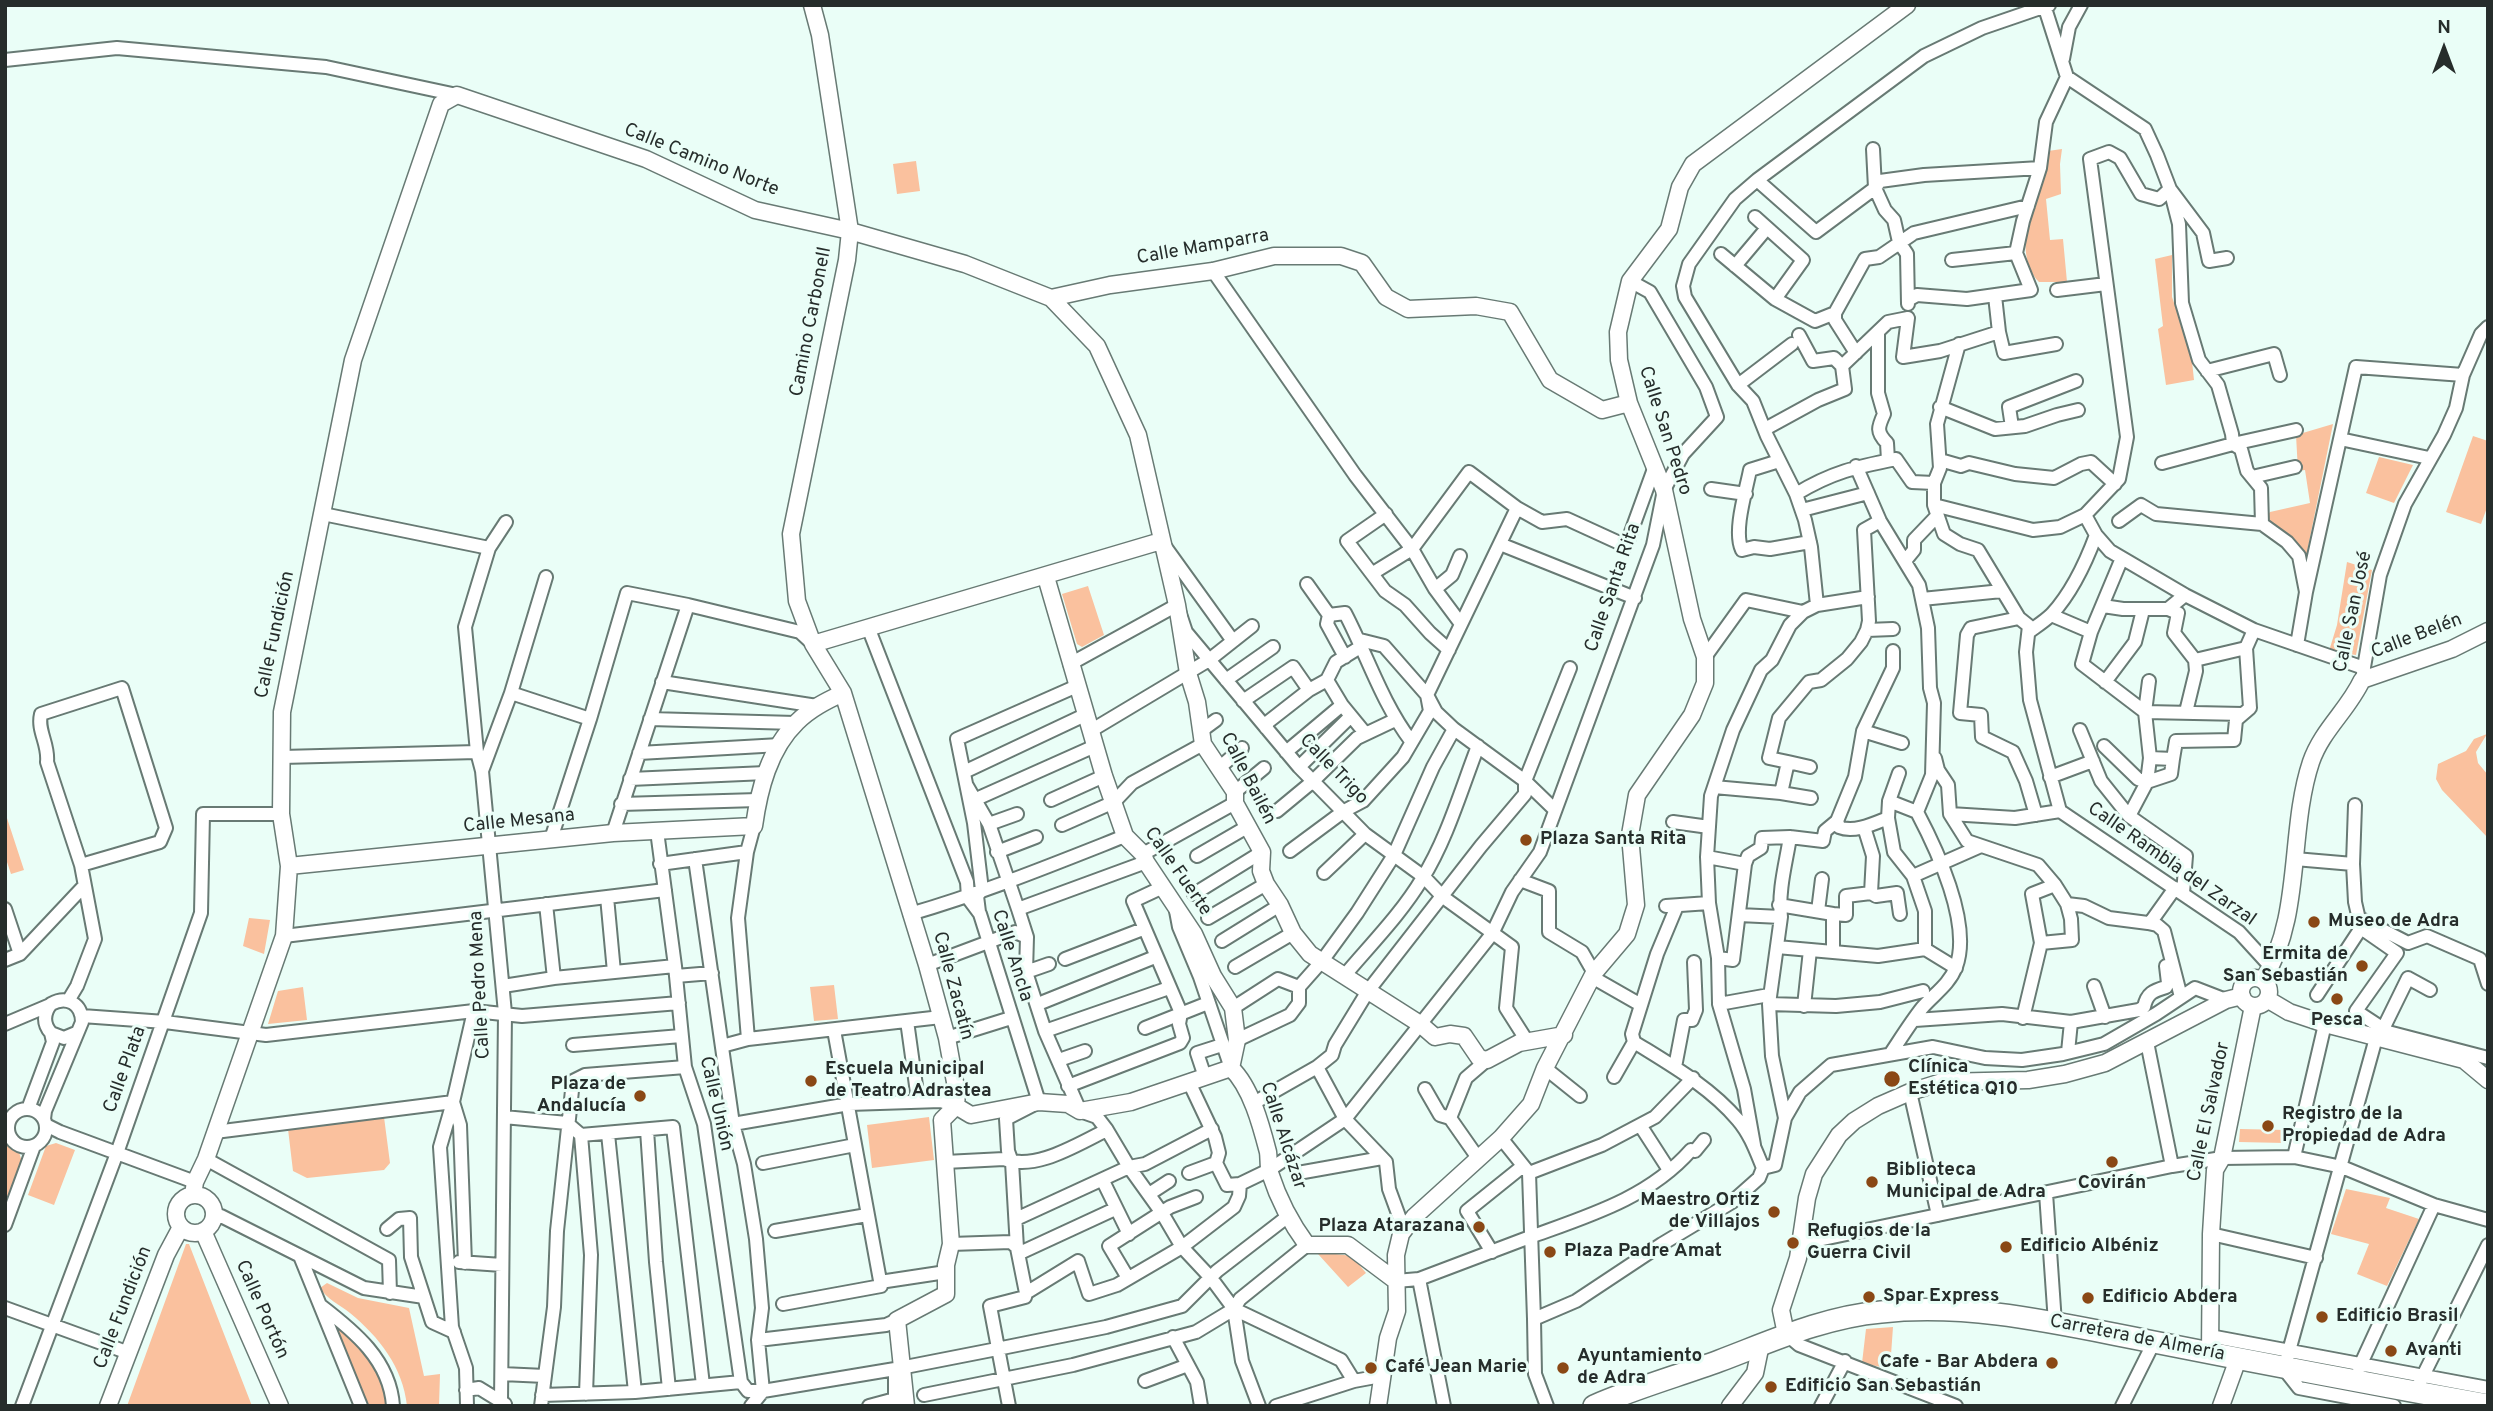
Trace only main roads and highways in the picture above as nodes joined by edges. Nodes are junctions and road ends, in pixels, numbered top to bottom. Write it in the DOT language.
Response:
graph roads {
  1 [pos="2488,1405"];
  2 [pos="1594,1406"];
  1 -- 2 [label="highway, Carretera de Almería"];
}
